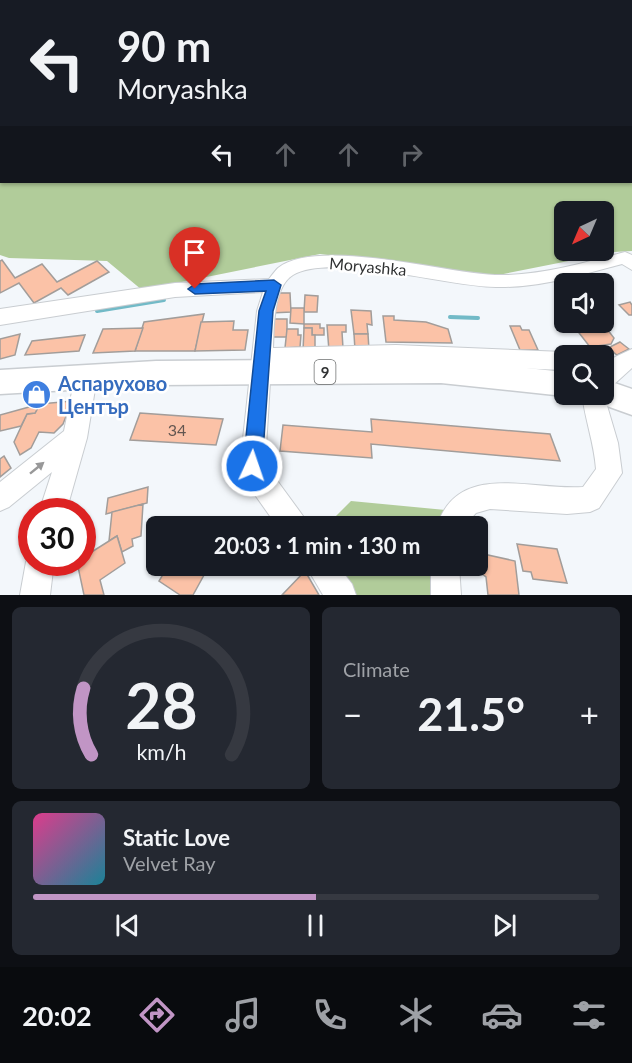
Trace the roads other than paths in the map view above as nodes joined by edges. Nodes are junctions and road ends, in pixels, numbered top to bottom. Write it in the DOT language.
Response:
graph roads {
  1 [pos="632,264"];
  2 [pos="274,285"];
  3 [pos="0,317"];
  4 [pos="554,361"];
  5 [pos="261,364"];
  6 [pos="86,377"];
  7 [pos="0,382"];
  8 [pos="554,383"];
  9 [pos="614,396"];
  10 [pos="632,402"];
  11 [pos="594,405"];
  12 [pos="75,438"];
  13 [pos="0,498"];
  14 [pos="56,498"];
  15 [pos="285,516"];
  16 [pos="454,516"];
  17 [pos="38,576"];
  18 [pos="327,576"];
  19 [pos="445,576"];
  20 [pos="35,595"];
  21 [pos="341,595"];
  22 [pos="446,595"];
  1 -- 2 [label="street, Moryashka"];
  2 -- 3 [label="street"];
  2 -- 5 [label="street"];
  4 -- 5 [label="street"];
  5 -- 6 [label="main road, 9"];
  5 -- 8 [label="main road, 9"];
  5 -- 15 [label="street"];
  6 -- 7 [label="main road, 9"];
  6 -- 12 [label="street"];
  9 -- 10 [label="main road"];
  11 -- 16 [label="street"];
  13 -- 12 [label="street, one-way"];
  12 -- 14 [label="street"];
  17 -- 20 [label="street"];
  18 -- 21 [label="street"];
  19 -- 22 [label="street"];
}
